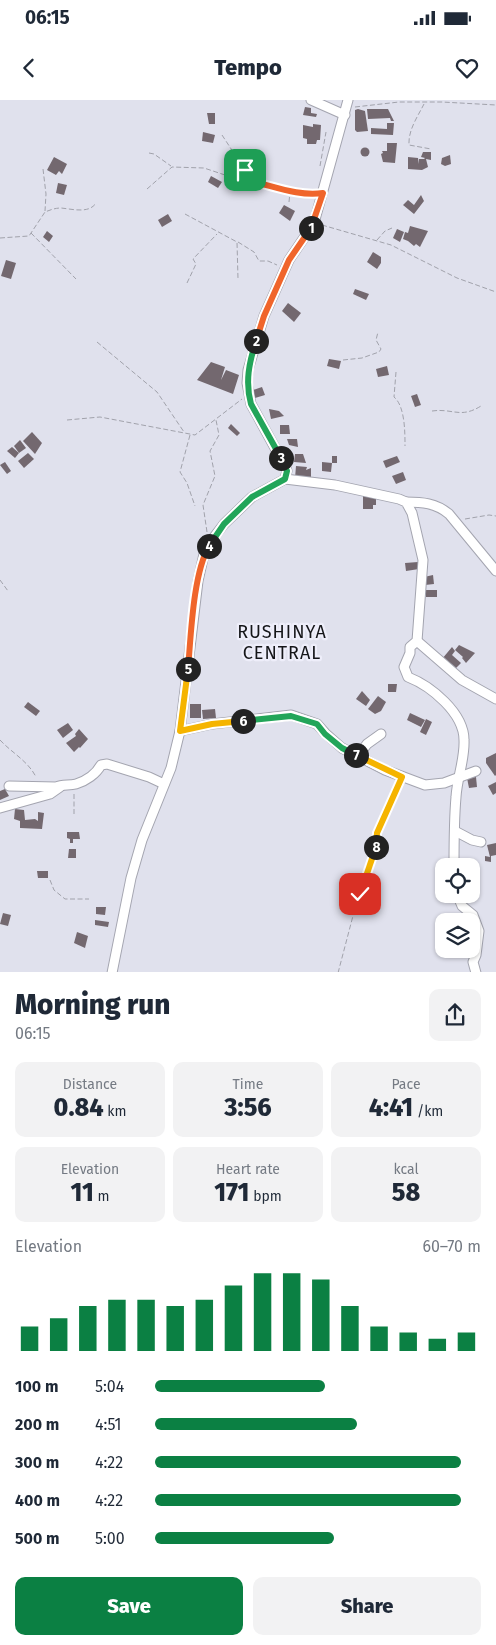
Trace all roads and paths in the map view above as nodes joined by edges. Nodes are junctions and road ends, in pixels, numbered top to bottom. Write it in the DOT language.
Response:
graph roads {
  1 [pos="311,100"];
  2 [pos="425,103"];
  3 [pos="496,105"];
  4 [pos="347,107"];
  5 [pos="326,132"];
  6 [pos="222,135"];
  7 [pos="431,149"];
  8 [pos="149,153"];
  9 [pos="172,167"];
  10 [pos="43,169"];
  11 [pos="246,180"];
  12 [pos="327,180"];
  13 [pos="147,190"];
  14 [pos="290,191"];
  15 [pos="323,193"];
  16 [pos="290,202"];
  17 [pos="96,203"];
  18 [pos="45,212"];
  19 [pos="185,214"];
  20 [pos="314,223"];
  21 [pos="392,228"];
  22 [pos="31,233"];
  23 [pos="218,233"];
  24 [pos="0,238"];
  25 [pos="377,240"];
  26 [pos="237,242"];
  27 [pos="286,267"];
  28 [pos="76,279"];
  29 [pos="238,280"];
  30 [pos="187,283"];
  31 [pos="496,292"];
  32 [pos="378,332"];
  33 [pos="97,342"];
  34 [pos="343,360"];
  35 [pos="396,372"];
  36 [pos="249,394"];
  37 [pos="480,406"];
  38 [pos="432,411"];
  39 [pos="216,419"];
  40 [pos="67,420"];
  41 [pos="185,433"];
  42 [pos="190,435"];
  43 [pos="405,446"];
  44 [pos="285,479"];
  45 [pos="406,502"];
  46 [pos="195,506"];
  47 [pos="496,516"];
  48 [pos="455,521"];
  49 [pos="207,533"];
  50 [pos="496,571"];
  51 [pos="0,580"];
  52 [pos="8,591"];
  53 [pos="416,642"];
  54 [pos="496,699"];
  55 [pos="180,731"];
  56 [pos="381,734"];
  57 [pos="0,740"];
  58 [pos="358,756"];
  59 [pos="476,771"];
  60 [pos="402,777"];
  61 [pos="459,779"];
  62 [pos="76,784"];
  63 [pos="164,784"];
  64 [pos="62,785"];
  65 [pos="9,786"];
  66 [pos="41,787"];
  67 [pos="0,808"];
  68 [pos="74,814"];
  69 [pos="455,831"];
  70 [pos="481,842"];
  71 [pos="454,858"];
  72 [pos="50,880"];
  73 [pos="89,899"];
  74 [pos="461,903"];
  75 [pos="112,972"];
  76 [pos="338,972"];
  77 [pos="476,972"];
  1 -- 4 [label="street"];
  2 -- 3 [label="path"];
  2 -- 4 [label="path"];
  2 -- 7 [label="path"];
  4 -- 12 [label="street"];
  5 -- 12 [label="path"];
  6 -- 11 [label="path"];
  8 -- 9 [label="path"];
  9 -- 11 [label="path"];
  9 -- 13 [label="path"];
  10 -- 18 [label="path"];
  11 -- 14 [label="path"];
  12 -- 15 [label="street"];
  14 -- 15 [label="path"];
  14 -- 16 [label="path"];
  15 -- 20 [label="street"];
  17 -- 18 [label="path"];
  18 -- 22 [label="path"];
  19 -- 23 [label="path"];
  20 -- 25 [label="path"];
  20 -- 27 [label="street"];
  21 -- 25 [label="path"];
  22 -- 24 [label="path"];
  22 -- 28 [label="path"];
  23 -- 26 [label="path"];
  23 -- 30 [label="path"];
  25 -- 31 [label="path"];
  26 -- 27 [label="path"];
  26 -- 29 [label="path"];
  27 -- 36 [label="street"];
  32 -- 34 [label="path"];
  33 -- 41 [label="path"];
  35 -- 43 [label="path"];
  36 -- 41 [label="path"];
  36 -- 44 [label="street"];
  37 -- 38 [label="path"];
  39 -- 49 [label="path"];
  40 -- 41 [label="path"];
  42 -- 46 [label="path"];
  44 -- 45 [label="street"];
  44 -- 55 [label="street"];
  45 -- 48 [label="street"];
  45 -- 53 [label="street"];
  47 -- 48 [label="path"];
  48 -- 50 [label="street"];
  51 -- 52 [label="path"];
  53 -- 54 [label="street"];
  53 -- 61 [label="street"];
  55 -- 58 [label="street"];
  55 -- 63 [label="street"];
  56 -- 58 [label="street"];
  57 -- 66 [label="path"];
  58 -- 60 [label="street"];
  59 -- 61 [label="street"];
  60 -- 61 [label="street"];
  60 -- 76 [label="path"];
  61 -- 69 [label="street"];
  62 -- 63 [label="street"];
  62 -- 64 [label="street"];
  62 -- 68 [label="path"];
  63 -- 75 [label="street"];
  64 -- 66 [label="street"];
  64 -- 67 [label="street"];
  65 -- 66 [label="street"];
  69 -- 70 [label="street"];
  69 -- 71 [label="street"];
  72 -- 73 [label="path"];
  74 -- 77 [label="street"];
}
